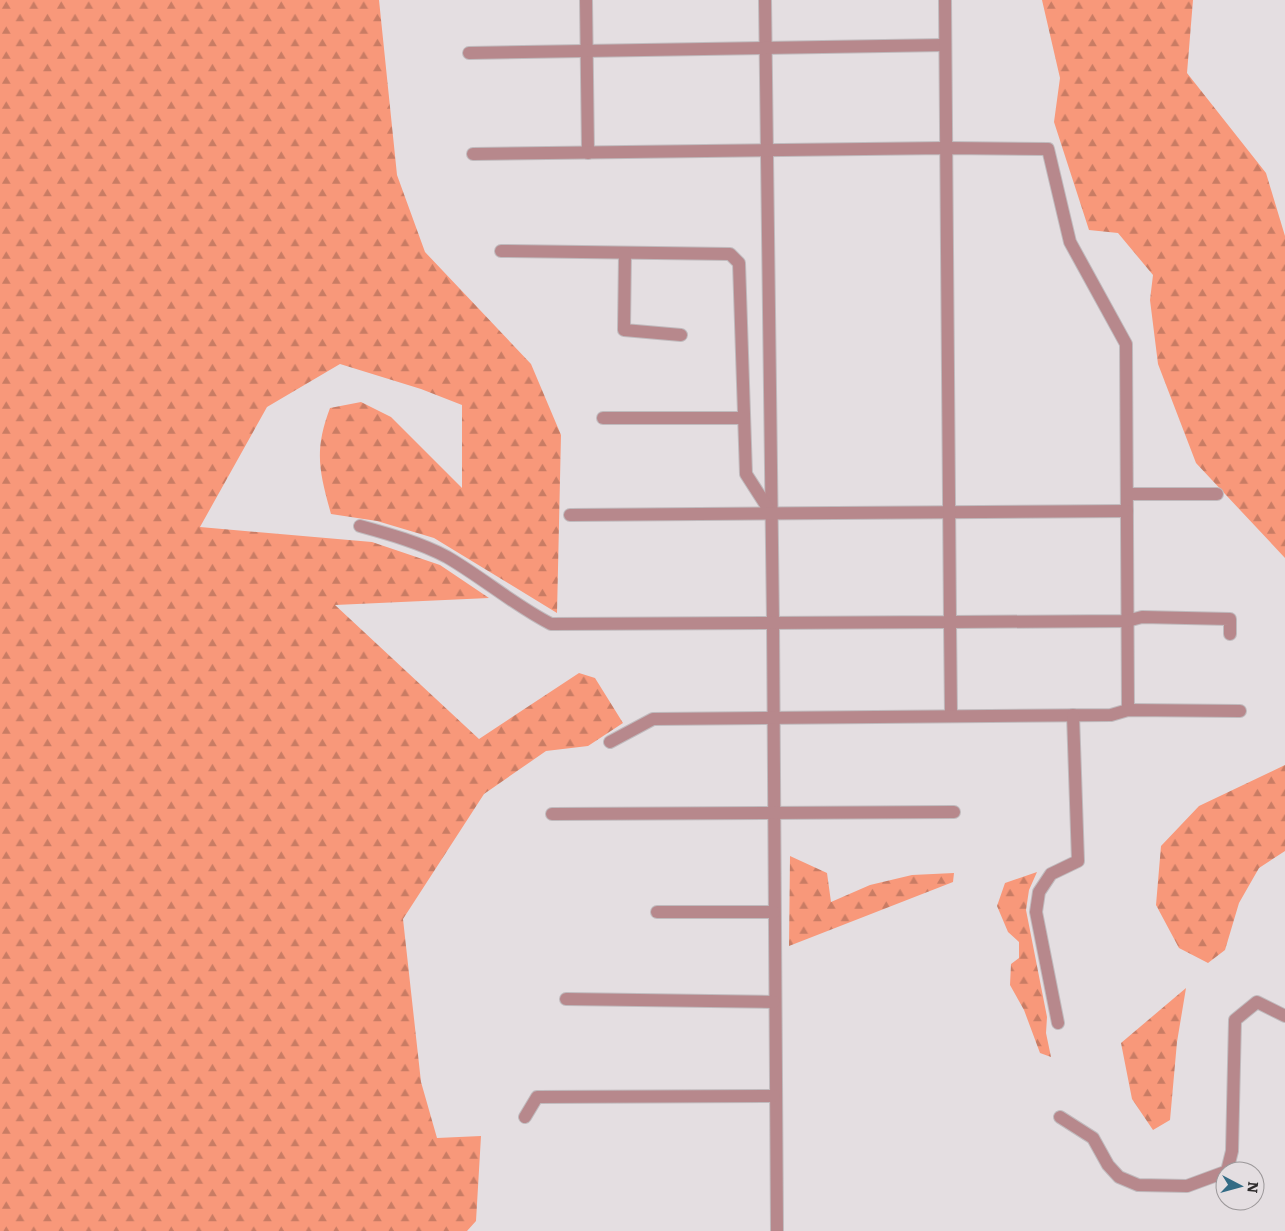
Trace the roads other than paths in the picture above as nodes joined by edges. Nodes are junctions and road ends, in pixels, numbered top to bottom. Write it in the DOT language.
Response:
graph roads {
  1 [pos="586,0"];
  2 [pos="765,0"];
  3 [pos="945,0"];
  4 [pos="945,45"];
  5 [pos="765,48"];
  6 [pos="587,51"];
  7 [pos="469,53"];
  8 [pos="946,148"];
  9 [pos="767,150"];
  10 [pos="588,153"];
  11 [pos="473,154"];
  12 [pos="501,251"];
  13 [pos="625,253"];
  14 [pos="681,335"];
  15 [pos="603,418"];
  16 [pos="742,418"];
  17 [pos="1127,494"];
  18 [pos="1216,494"];
  19 [pos="1127,510"];
  20 [pos="949,512"];
  21 [pos="771,513"];
  22 [pos="570,515"];
  23 [pos="360,526"];
  24 [pos="1128,621"];
  25 [pos="950,622"];
  26 [pos="773,623"];
  27 [pos="1230,634"];
  28 [pos="1128,710"];
  29 [pos="1240,711"];
  30 [pos="1073,715"];
  31 [pos="951,716"];
  32 [pos="773,718"];
  33 [pos="610,742"];
  34 [pos="954,812"];
  35 [pos="774,813"];
  36 [pos="552,814"];
  37 [pos="657,912"];
  38 [pos="774,912"];
  39 [pos="566,999"];
  40 [pos="774,1002"];
  41 [pos="1285,1016"];
  42 [pos="1058,1023"];
  43 [pos="774,1096"];
  44 [pos="525,1117"];
  45 [pos="1060,1117"];
  46 [pos="1229,1161"];
  47 [pos="1215,1176"];
  48 [pos="777,1231"];
  1 -- 6 [label="street"];
  2 -- 5 [label="street"];
  3 -- 4 [label="street"];
  4 -- 5 [label="street"];
  4 -- 8 [label="street"];
  5 -- 6 [label="street"];
  5 -- 9 [label="street"];
  6 -- 7 [label="street"];
  6 -- 10 [label="street"];
  8 -- 9 [label="street"];
  8 -- 17 [label="street"];
  8 -- 20 [label="street"];
  9 -- 10 [label="street"];
  9 -- 21 [label="street"];
  10 -- 11 [label="street"];
  12 -- 13 [label="street"];
  13 -- 14 [label="street"];
  13 -- 16 [label="street"];
  15 -- 16 [label="street"];
  16 -- 21 [label="street"];
  17 -- 18 [label="street"];
  17 -- 19 [label="street"];
  19 -- 20 [label="street"];
  19 -- 24 [label="street"];
  20 -- 21 [label="street"];
  20 -- 25 [label="street"];
  21 -- 22 [label="street"];
  21 -- 26 [label="street"];
  23 -- 26 [label="street"];
  24 -- 25 [label="street"];
  24 -- 27 [label="street"];
  24 -- 28 [label="street"];
  25 -- 26 [label="street"];
  25 -- 31 [label="street"];
  26 -- 32 [label="street"];
  28 -- 29 [label="street"];
  28 -- 30 [label="street"];
  30 -- 31 [label="street"];
  30 -- 42 [label="street"];
  31 -- 32 [label="street"];
  32 -- 33 [label="street"];
  32 -- 35 [label="street"];
  34 -- 35 [label="street"];
  35 -- 36 [label="street"];
  35 -- 38 [label="street"];
  37 -- 38 [label="street"];
  38 -- 40 [label="street"];
  39 -- 40 [label="street"];
  40 -- 43 [label="street"];
  41 -- 46 [label="street"];
  43 -- 44 [label="street"];
  43 -- 48 [label="street"];
  45 -- 47 [label="street"];
}
